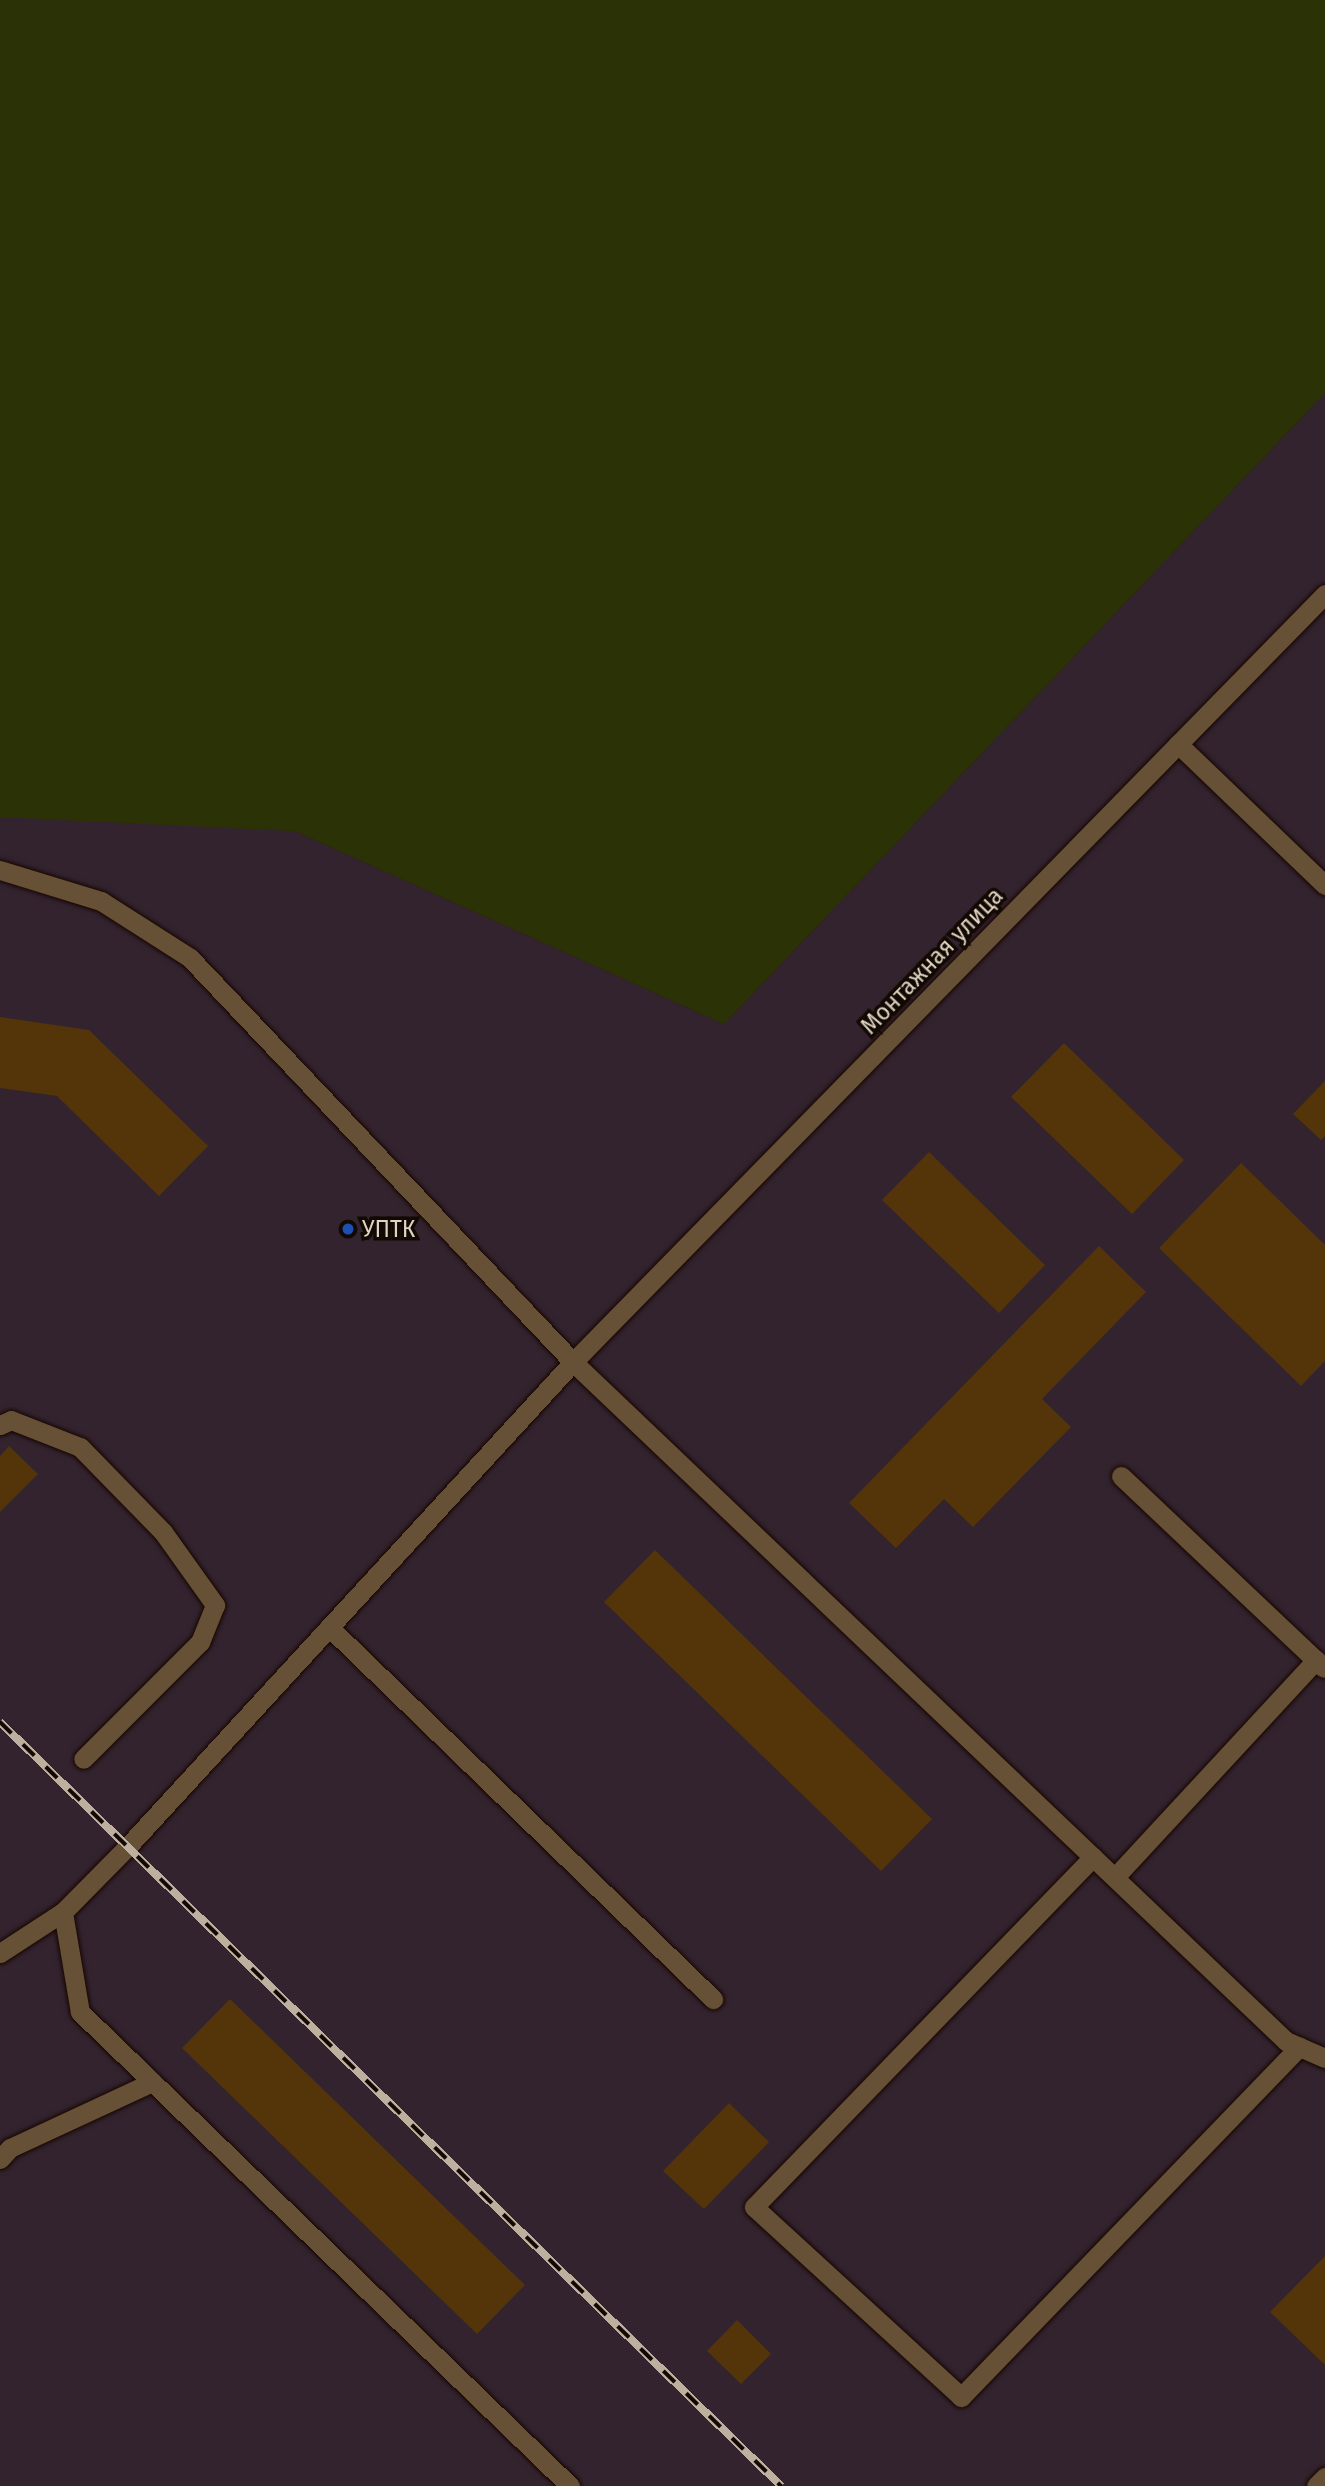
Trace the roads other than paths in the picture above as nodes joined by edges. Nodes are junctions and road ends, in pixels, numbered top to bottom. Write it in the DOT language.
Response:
graph roads {
  1 [pos="1325,594"];
  2 [pos="1178,744"];
  3 [pos="0,870"];
  4 [pos="1325,885"];
  5 [pos="573,1362"];
  6 [pos="0,1426"];
  7 [pos="1121,1476"];
  8 [pos="329,1627"];
  9 [pos="1320,1664"];
  10 [pos="83,1759"];
  11 [pos="1093,1857"];
  12 [pos="1115,1877"];
  13 [pos="63,1912"];
  14 [pos="0,1953"];
  15 [pos="713,1999"];
  16 [pos="1299,2047"];
  17 [pos="1325,2058"];
  18 [pos="152,2082"];
  19 [pos="0,2160"];
  20 [pos="1325,2477"];
  21 [pos="570,2486"];
  22 [pos="1316,2486"];
  1 -- 2 [label="street, Монтажная улица"];
  2 -- 4 [label="street"];
  2 -- 5 [label="street, Монтажная улица"];
  3 -- 5 [label="street"];
  5 -- 8 [label="street, Монтажная улица"];
  5 -- 11 [label="street"];
  6 -- 10 [label="street"];
  7 -- 9 [label="street"];
  8 -- 13 [label="street, Монтажная улица"];
  8 -- 15 [label="street"];
  9 -- 12 [label="street"];
  11 -- 12 [label="street"];
  11 -- 16 [label="street"];
  12 -- 16 [label="street"];
  13 -- 14 [label="street, Монтажная улица"];
  13 -- 18 [label="street"];
  16 -- 17 [label="street"];
  18 -- 19 [label="street"];
  18 -- 21 [label="street"];
  20 -- 22 [label="street"];
}
